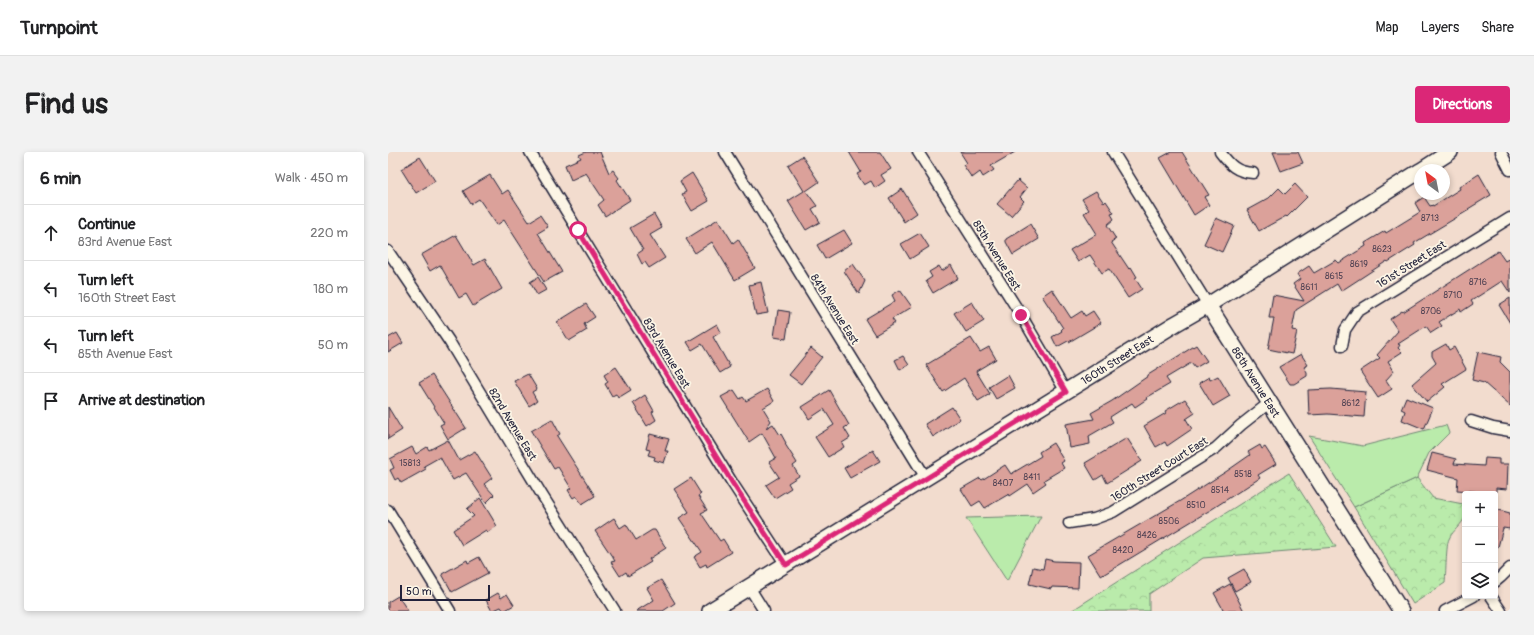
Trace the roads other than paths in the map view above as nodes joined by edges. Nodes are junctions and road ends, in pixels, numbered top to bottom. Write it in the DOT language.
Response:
graph roads {
  1 [pos="530,152"];
  2 [pos="725,152"];
  3 [pos="918,152"];
  4 [pos="1113,152"];
  5 [pos="1220,152"];
  6 [pos="1450,152"];
  7 [pos="1501,152"];
  8 [pos="1431,164"];
  9 [pos="1510,170"];
  10 [pos="1252,173"];
  11 [pos="1414,174"];
  12 [pos="1510,218"];
  13 [pos="388,251"];
  14 [pos="1208,305"];
  15 [pos="1342,346"];
  16 [pos="1066,392"];
  17 [pos="1270,403"];
  18 [pos="1471,421"];
  19 [pos="1510,432"];
  20 [pos="926,478"];
  21 [pos="388,510"];
  22 [pos="1069,523"];
  23 [pos="786,565"];
  24 [pos="1510,568"];
  25 [pos="1498,580"];
  26 [pos="749,587"];
  27 [pos="1468,599"];
  28 [pos="1494,599"];
  29 [pos="450,611"];
  30 [pos="615,611"];
  31 [pos="710,611"];
  32 [pos="764,611"];
  33 [pos="1401,611"];
  34 [pos="1445,611"];
  35 [pos="1501,611"];
  1 -- 23 [label="street, 83rd Avenue East"];
  2 -- 20 [label="street, 84th Avenue East"];
  3 -- 16 [label="street, 85th Avenue East"];
  4 -- 14 [label="street, 86th Avenue East"];
  5 -- 10 [label="street"];
  6 -- 8 [label="main road, 160th Street East"];
  7 -- 9 [label="street"];
  11 -- 14 [label="main road, 160th Street East"];
  12 -- 15 [label="street, 161st Street East"];
  13 -- 30 [label="street, 82nd Avenue East"];
  14 -- 16 [label="main road, 160th Street East"];
  14 -- 17 [label="main road, 86th Avenue East"];
  16 -- 20 [label="main road, 160th Street East"];
  17 -- 22 [label="street, 160th Street Court East"];
  17 -- 33 [label="main road, 86th Avenue East"];
  18 -- 19 [label="street"];
  20 -- 23 [label="main road, 160th Street East"];
  21 -- 29 [label="street"];
  23 -- 26 [label="main road, 160th Street East"];
  24 -- 25 [label="street"];
  26 -- 31 [label="main road, 160th Street East"];
  26 -- 32 [label="street"];
  27 -- 34 [label="street"];
  28 -- 35 [label="street"];
}
